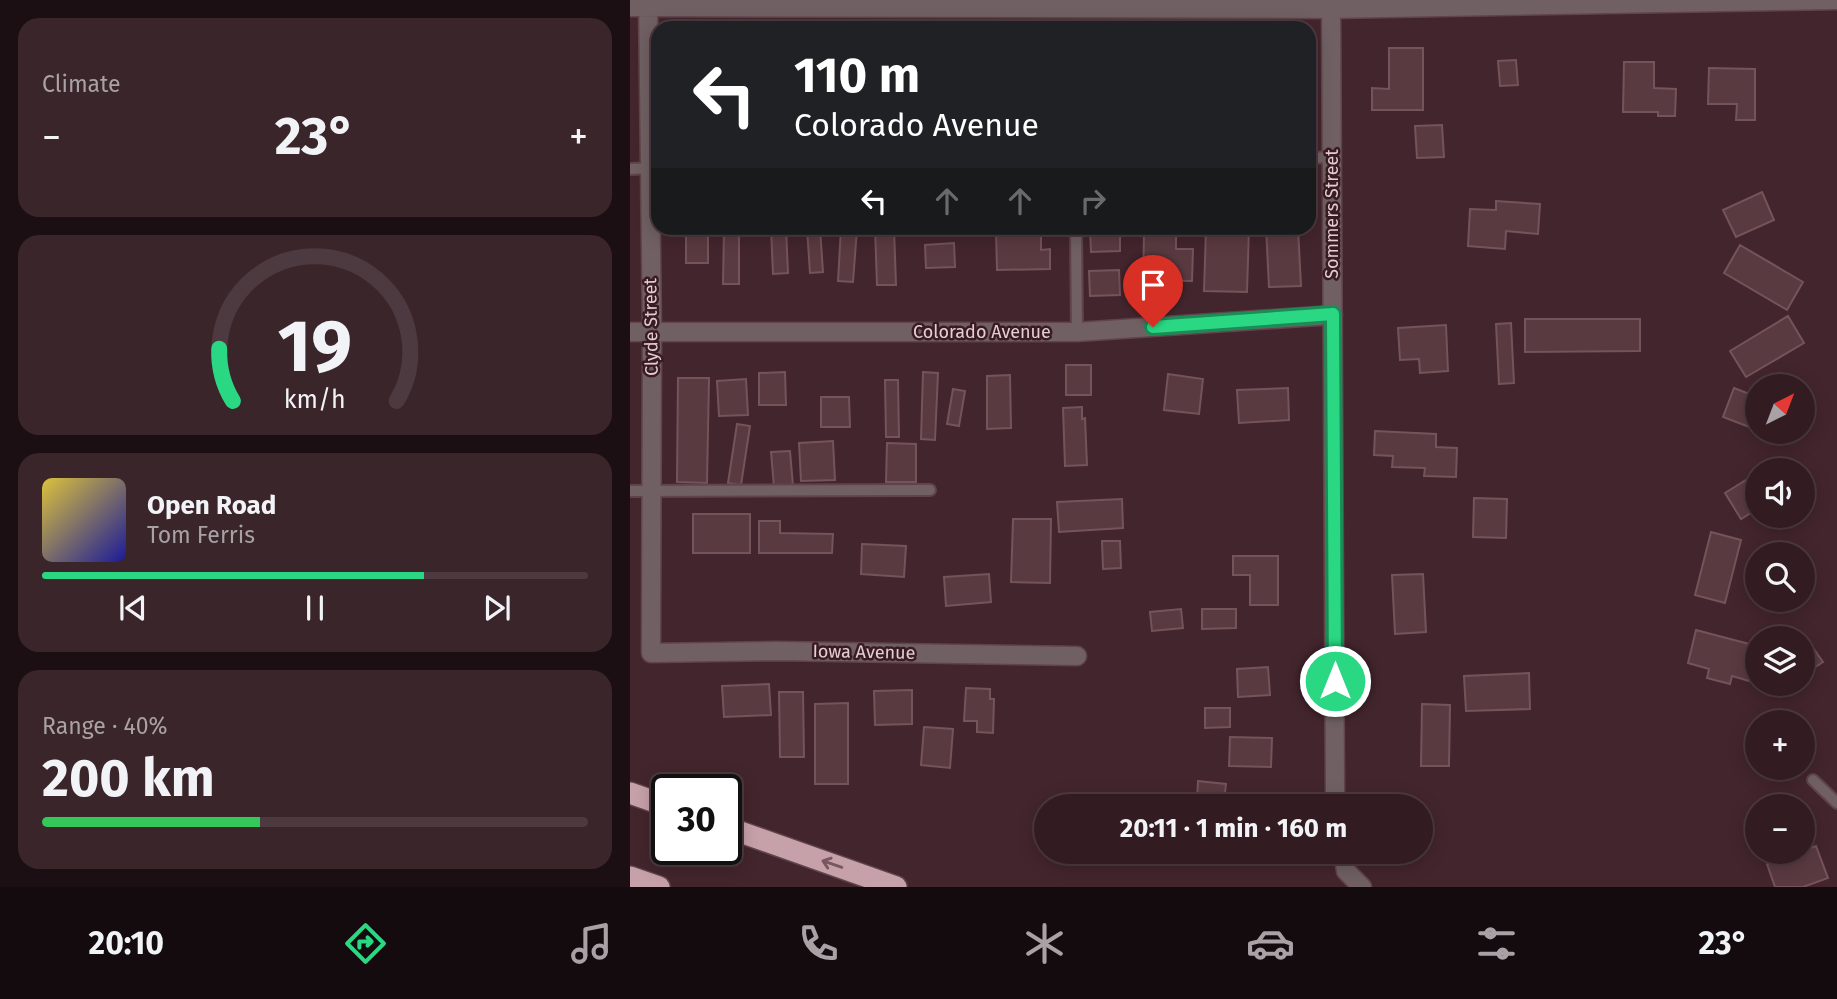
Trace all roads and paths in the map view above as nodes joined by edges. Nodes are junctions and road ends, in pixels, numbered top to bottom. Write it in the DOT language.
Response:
graph roads {
  1 [pos="1837,0"];
  2 [pos="648,4"];
  3 [pos="1331,5"];
  4 [pos="630,8"];
  5 [pos="651,102"];
  6 [pos="1332,157"];
  7 [pos="1316,158"];
  8 [pos="651,168"];
  9 [pos="630,169"];
  10 [pos="653,235"];
  11 [pos="1076,235"];
  12 [pos="1333,314"];
  13 [pos="630,331"];
  14 [pos="652,331"];
  15 [pos="1077,332"];
  16 [pos="930,489"];
  17 [pos="630,491"];
  18 [pos="652,491"];
  19 [pos="651,653"];
  20 [pos="1077,656"];
  21 [pos="1813,780"];
  22 [pos="630,793"];
  23 [pos="1335,794"];
  24 [pos="651,800"];
  25 [pos="1837,803"];
  26 [pos="742,833"];
  27 [pos="1345,864"];
  28 [pos="630,877"];
  29 [pos="659,887"];
  30 [pos="896,887"];
  31 [pos="1362,887"];
  1 -- 3 [label="street"];
  2 -- 3 [label="street"];
  2 -- 4 [label="street"];
  2 -- 5 [label="street, Clyde Street"];
  3 -- 6 [label="street, Sommers Street"];
  6 -- 7 [label="lane"];
  6 -- 12 [label="street, Sommers Street"];
  8 -- 9 [label="lane"];
  10 -- 14 [label="street, Clyde Street"];
  11 -- 15 [label="lane"];
  12 -- 15 [label="street, Colorado Avenue"];
  12 -- 23 [label="street, Sommers Street"];
  13 -- 14 [label="street, Colorado Avenue"];
  14 -- 15 [label="street, Colorado Avenue"];
  14 -- 18 [label="street, Clyde Street"];
  16 -- 18 [label="lane"];
  17 -- 18 [label="lane"];
  18 -- 19 [label="street, Clyde Street"];
  19 -- 20 [label="street, Iowa Avenue"];
  21 -- 25 [label="lane"];
  22 -- 24 [label="highway"];
  30 -- 26 [label="highway, one-way"];
  27 -- 31 [label="street"];
  28 -- 29 [label="highway"];
}
